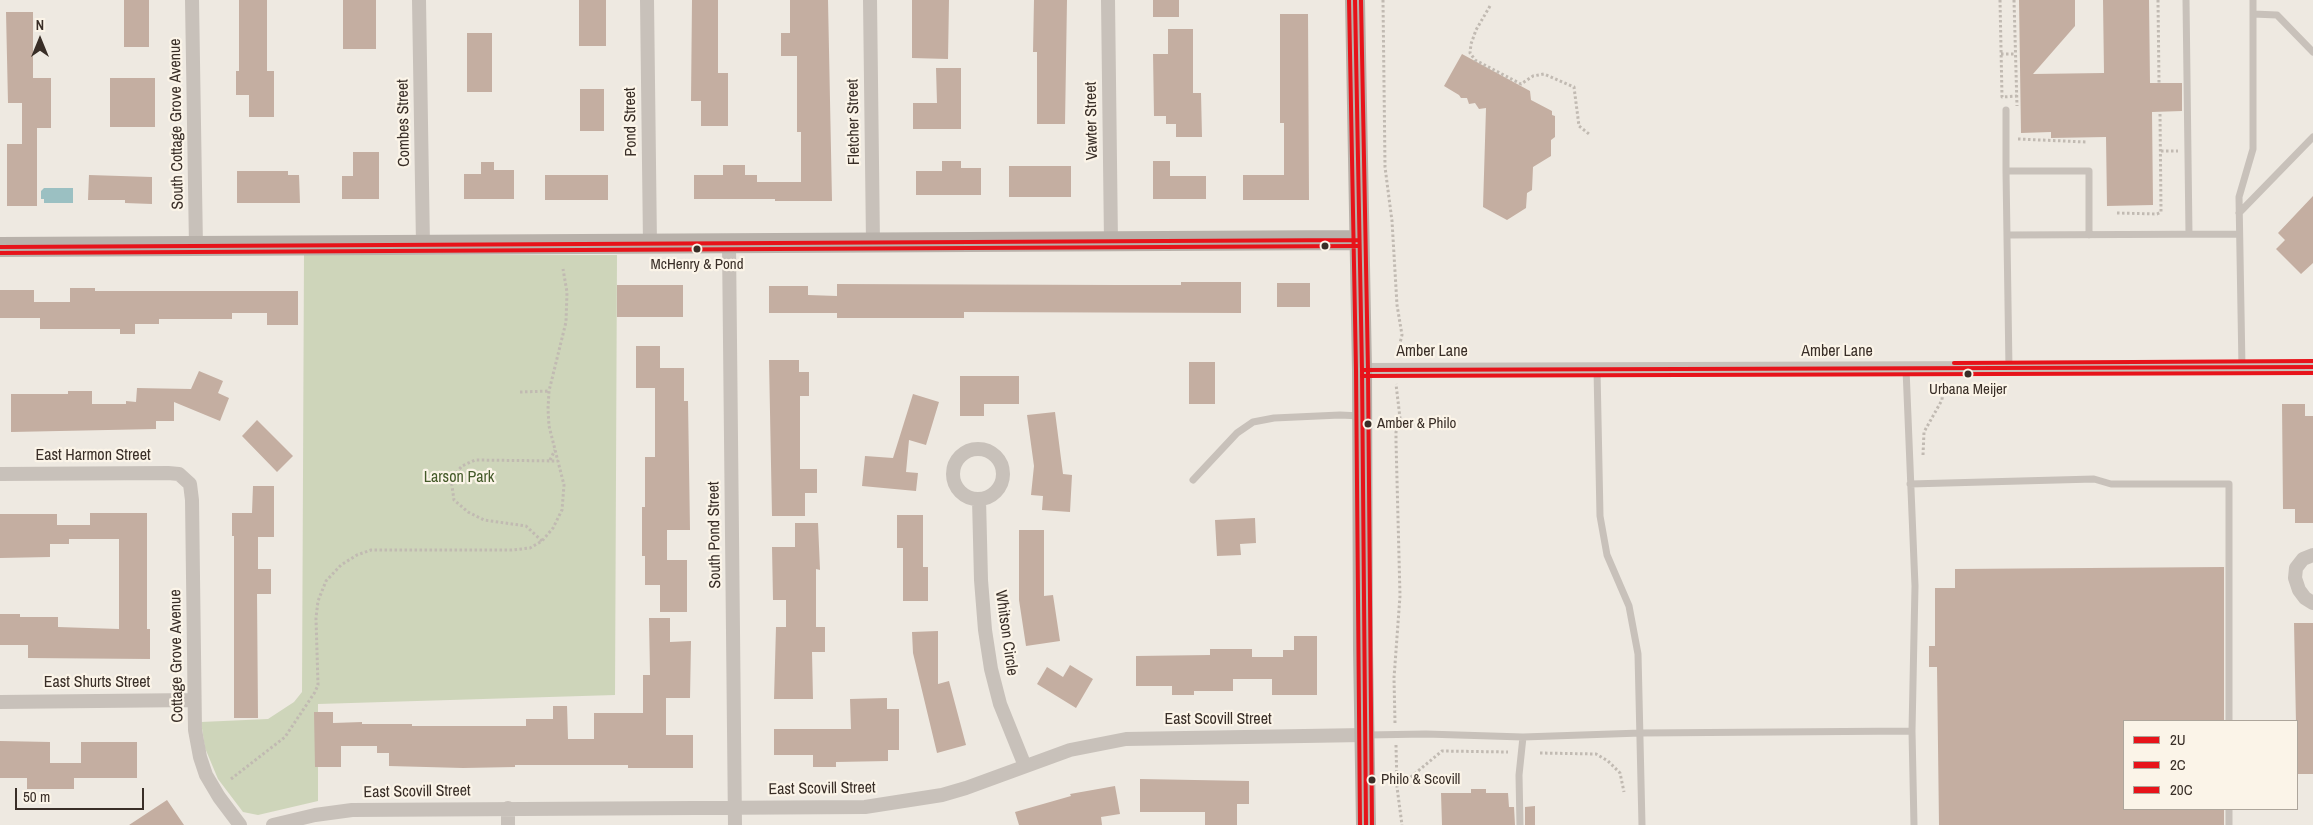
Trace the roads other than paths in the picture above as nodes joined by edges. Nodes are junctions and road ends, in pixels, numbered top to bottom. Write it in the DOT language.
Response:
graph roads {
  1 [pos="192,0"];
  2 [pos="419,0"];
  3 [pos="648,0"];
  4 [pos="870,0"];
  5 [pos="1108,0"];
  6 [pos="1355,0"];
  7 [pos="2186,0"];
  8 [pos="2253,0"];
  9 [pos="2253,14"];
  10 [pos="2313,52"];
  11 [pos="2006,110"];
  12 [pos="2313,137"];
  13 [pos="2006,172"];
  14 [pos="2239,213"];
  15 [pos="2189,234"];
  16 [pos="2239,234"];
  17 [pos="2008,235"];
  18 [pos="2089,235"];
  19 [pos="1358,240"];
  20 [pos="1111,242"];
  21 [pos="873,243"];
  22 [pos="650,244"];
  23 [pos="730,244"];
  24 [pos="423,245"];
  25 [pos="0,247"];
  26 [pos="196,247"];
  27 [pos="2313,367"];
  28 [pos="2242,368"];
  29 [pos="1906,369"];
  30 [pos="2009,369"];
  31 [pos="1362,370"];
  32 [pos="1597,370"];
  33 [pos="1362,416"];
  34 [pos="0,474"];
  35 [pos="185,478"];
  36 [pos="1193,480"];
  37 [pos="1910,484"];
  38 [pos="979,499"];
  39 [pos="2313,555"];
  40 [pos="2313,603"];
  41 [pos="194,700"];
  42 [pos="0,702"];
  43 [pos="2229,720"];
  44 [pos="1912,731"];
  45 [pos="1641,733"];
  46 [pos="1364,735"];
  47 [pos="1523,736"];
  48 [pos="1025,766"];
  49 [pos="508,808"];
  50 [pos="735,808"];
  51 [pos="2229,810"];
  52 [pos="240,825"];
  53 [pos="273,825"];
  54 [pos="508,825"];
  55 [pos="735,825"];
  56 [pos="1366,825"];
  57 [pos="1520,825"];
  58 [pos="1642,825"];
  59 [pos="1914,825"];
  60 [pos="2229,825"];
  1 -- 26 [label="street, South Cottage Grove Avenue"];
  2 -- 24 [label="street, Combes Street"];
  3 -- 22 [label="street, Pond Street"];
  4 -- 21 [label="street, Fletcher Street"];
  5 -- 20 [label="street, Vawter Street"];
  6 -- 19 [label="street"];
  7 -- 15 [label="lane"];
  8 -- 9 [label="lane"];
  9 -- 10 [label="lane"];
  9 -- 14 [label="lane"];
  11 -- 13 [label="lane"];
  12 -- 14 [label="lane"];
  13 -- 17 [label="lane"];
  13 -- 18 [label="lane"];
  14 -- 16 [label="lane"];
  15 -- 16 [label="lane"];
  15 -- 18 [label="lane"];
  16 -- 28 [label="lane"];
  17 -- 18 [label="lane"];
  17 -- 30 [label="lane"];
  19 -- 20 [label="street"];
  19 -- 31 [label="street"];
  20 -- 21 [label="street"];
  21 -- 23 [label="street"];
  22 -- 23 [label="street"];
  22 -- 24 [label="street"];
  23 -- 50 [label="street, South Pond Street"];
  24 -- 26 [label="street"];
  25 -- 26 [label="street"];
  27 -- 28 [label="street, Amber Lane"];
  28 -- 30 [label="street, Amber Lane"];
  29 -- 30 [label="street, Amber Lane"];
  29 -- 32 [label="street, Amber Lane"];
  29 -- 37 [label="lane"];
  31 -- 32 [label="street, Amber Lane"];
  31 -- 33 [label="street"];
  32 -- 45 [label="lane"];
  33 -- 36 [label="lane"];
  33 -- 46 [label="street"];
  34 -- 35 [label="street, East Harmon Street"];
  35 -- 41 [label="street, Cottage Grove Avenue"];
  37 -- 43 [label="lane"];
  37 -- 44 [label="lane"];
  38 -- 48 [label="street, Whitson Circle"];
  39 -- 40 [label="street"];
  41 -- 42 [label="street, East Shurts Street"];
  41 -- 52 [label="street, Cottage Grove Avenue"];
  44 -- 45 [label="lane"];
  44 -- 59 [label="lane"];
  45 -- 47 [label="lane"];
  45 -- 58 [label="lane"];
  46 -- 47 [label="lane"];
  46 -- 48 [label="street, East Scovill Street"];
  46 -- 56 [label="street"];
  47 -- 57 [label="lane"];
  48 -- 50 [label="street, East Scovill Street"];
  49 -- 50 [label="street, East Scovill Street"];
  49 -- 53 [label="street, East Scovill Street"];
  49 -- 54 [label="street"];
  50 -- 55 [label="street, South Pond Street"];
  51 -- 60 [label="lane"];
}
